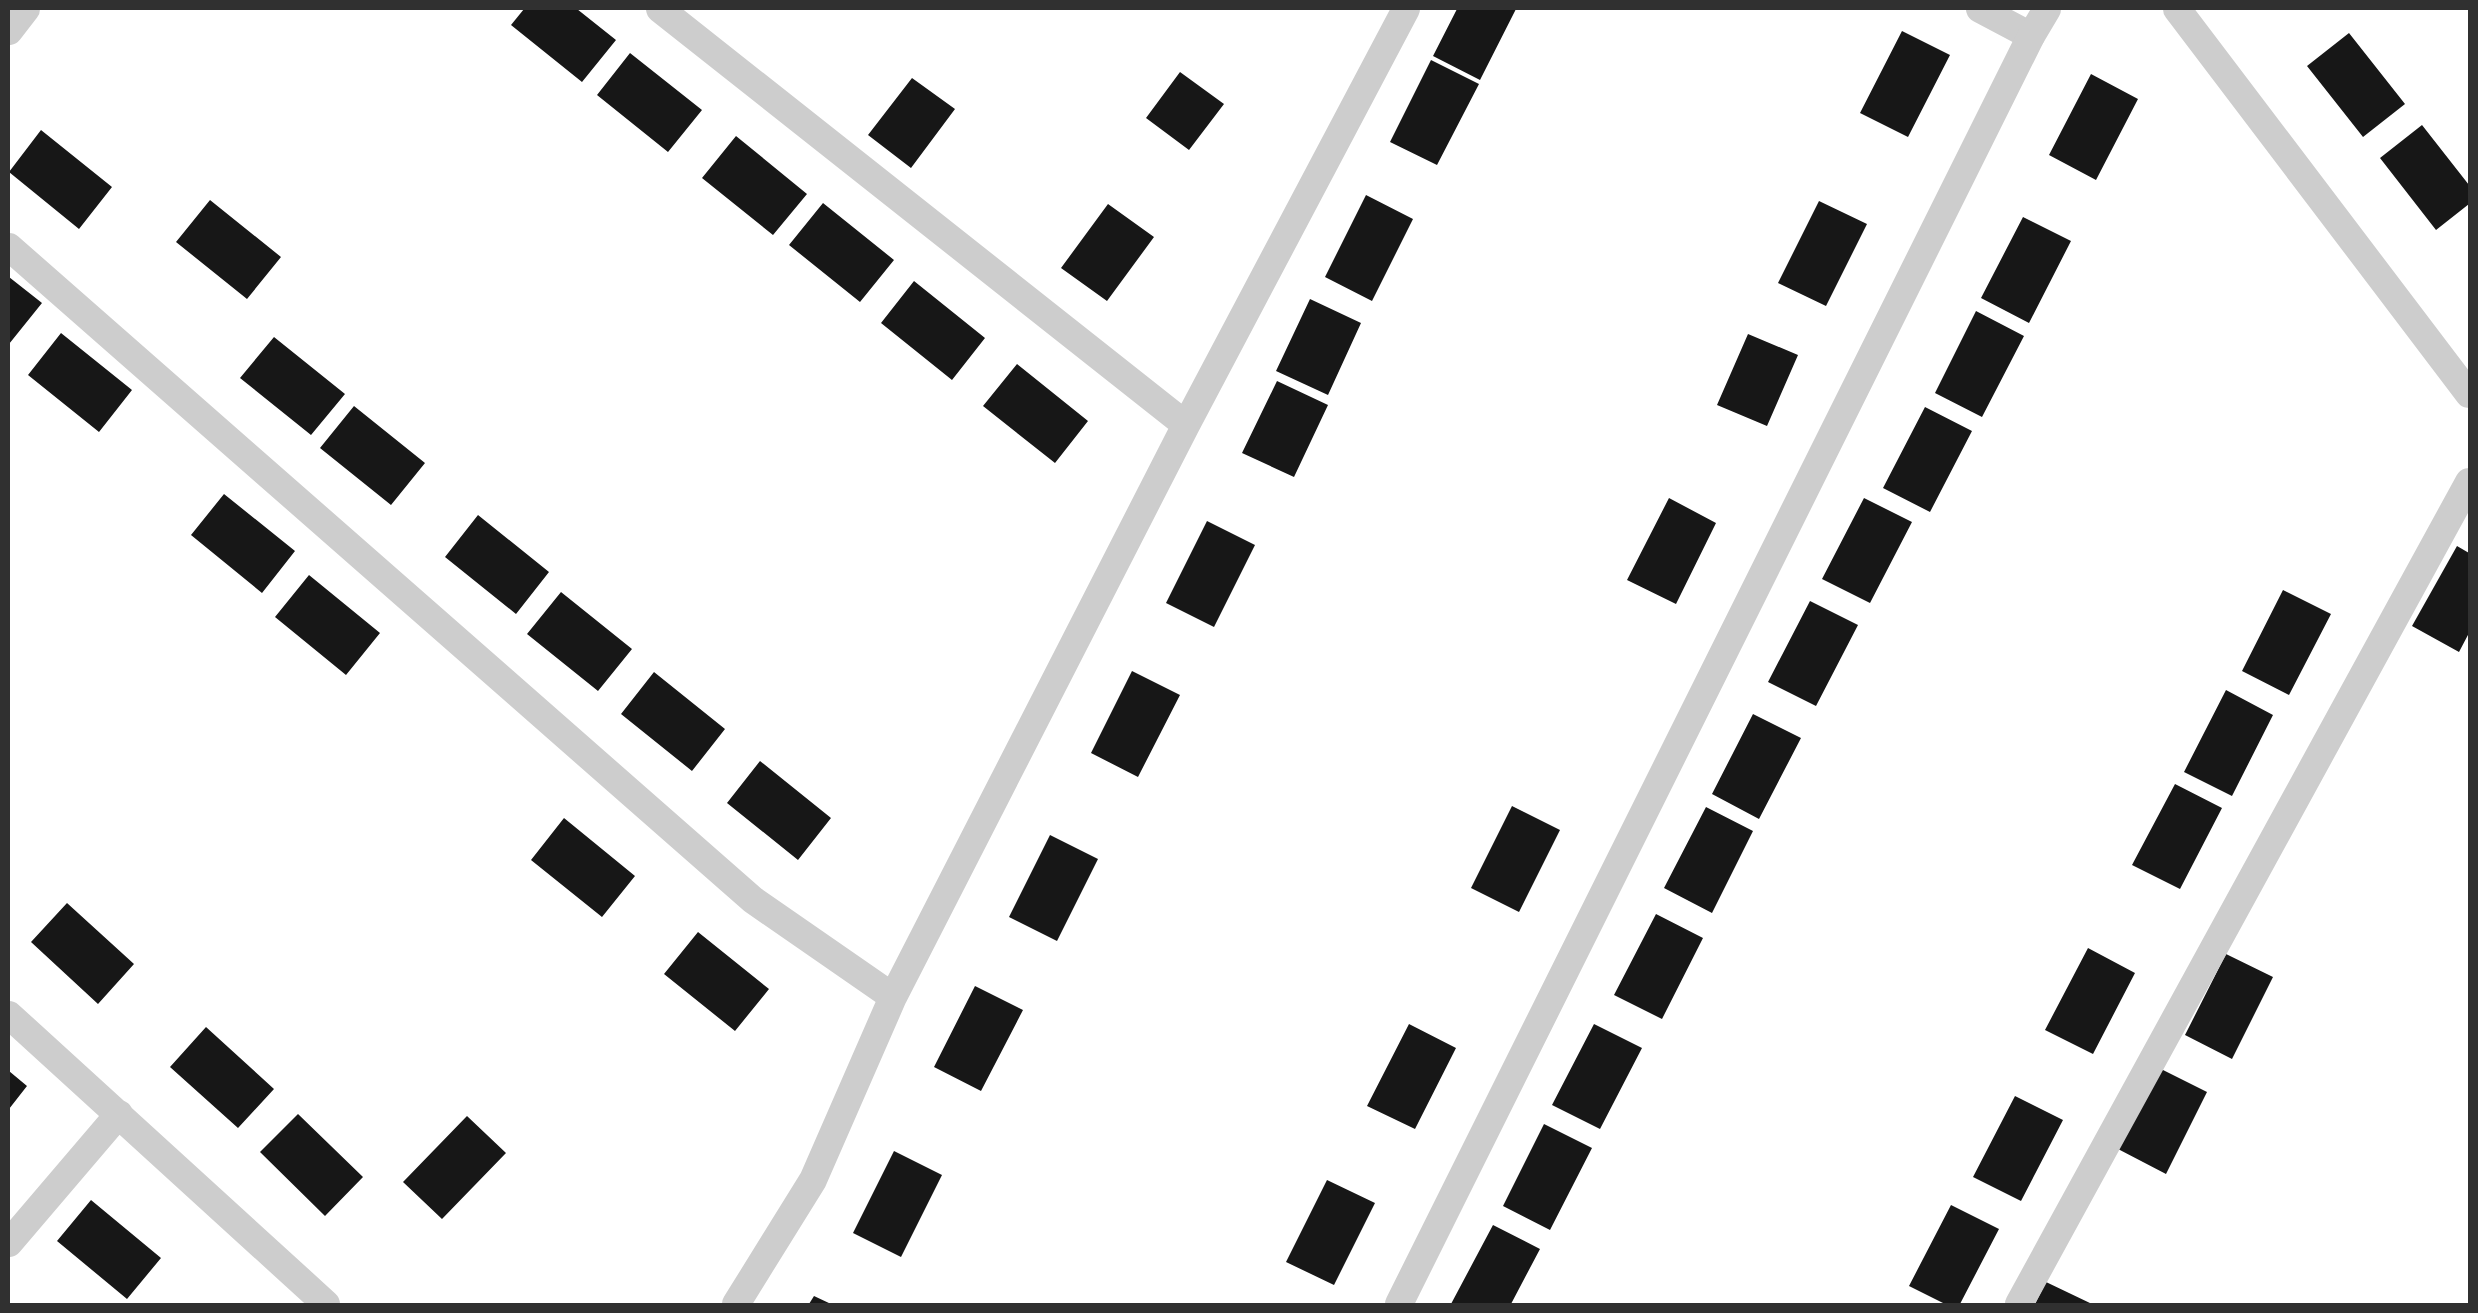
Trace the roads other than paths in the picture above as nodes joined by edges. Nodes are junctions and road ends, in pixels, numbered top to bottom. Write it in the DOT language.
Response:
graph roads {
  1 [pos="26,9"];
  2 [pos="660,9"];
  3 [pos="1406,9"];
  4 [pos="1980,9"];
  5 [pos="2047,9"];
  6 [pos="2177,9"];
  7 [pos="9,31"];
  8 [pos="2031,36"];
  9 [pos="9,247"];
  10 [pos="2469,394"];
  11 [pos="1186,425"];
  12 [pos="2469,482"];
  13 [pos="893,997"];
  14 [pos="9,1015"];
  15 [pos="119,1114"];
  16 [pos="9,1244"];
  17 [pos="326,1304"];
  18 [pos="736,1304"];
  19 [pos="1399,1304"];
  20 [pos="2019,1304"];
  1 -- 7 [label="street"];
  2 -- 11 [label="street"];
  3 -- 11 [label="street"];
  4 -- 8 [label="street"];
  5 -- 8 [label="street"];
  6 -- 10 [label="street"];
  8 -- 19 [label="street"];
  9 -- 13 [label="street"];
  11 -- 13 [label="street"];
  12 -- 20 [label="street"];
  13 -- 18 [label="street"];
  14 -- 15 [label="street"];
  15 -- 16 [label="street"];
  15 -- 17 [label="street"];
}
